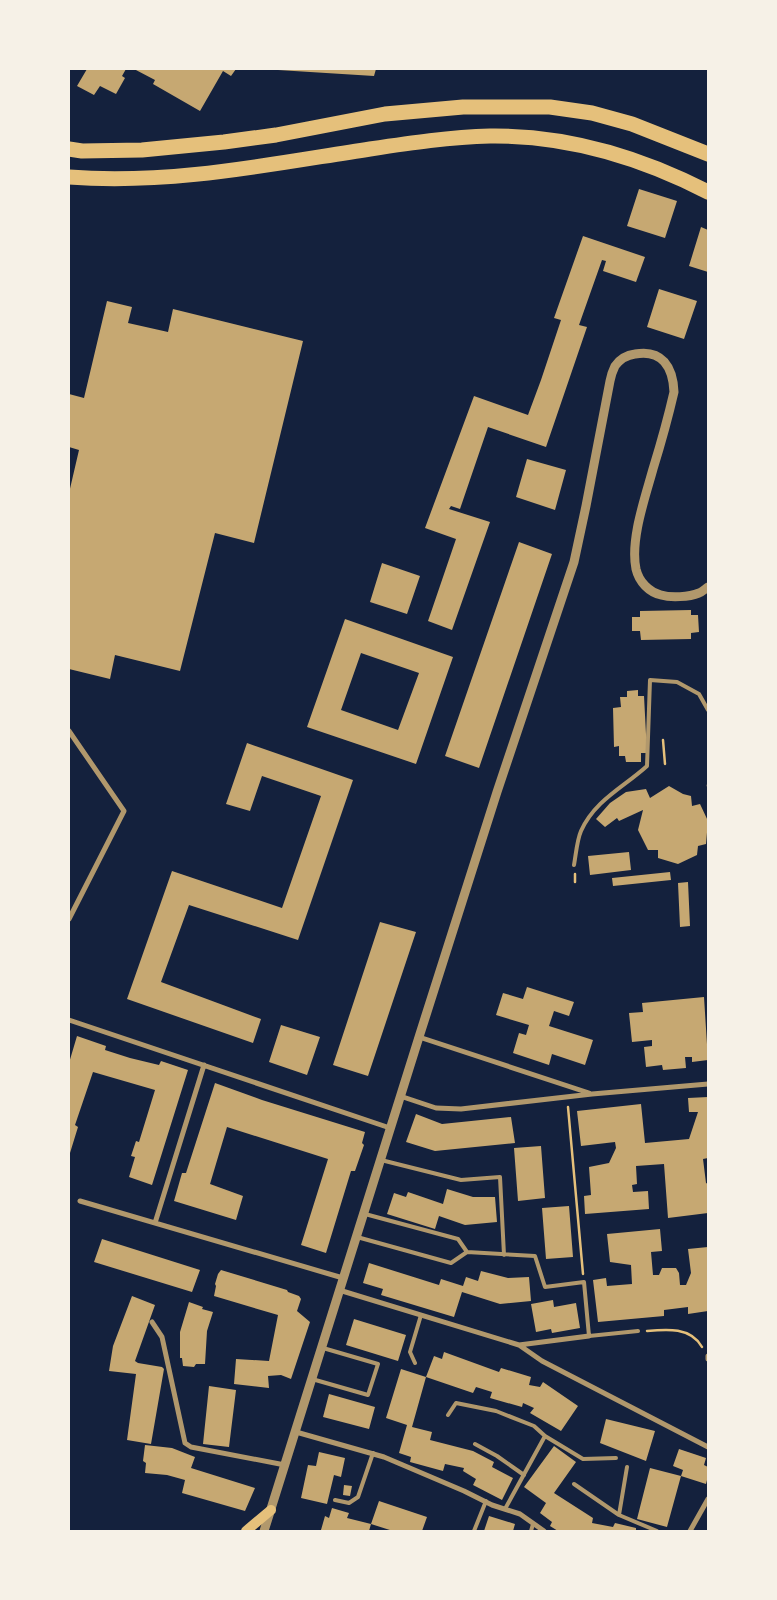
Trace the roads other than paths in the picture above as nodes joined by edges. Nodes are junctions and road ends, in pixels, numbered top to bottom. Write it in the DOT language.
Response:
graph roads {
  1 [pos="69,149"];
  2 [pos="708,154"];
  3 [pos="69,177"];
  4 [pos="708,192"];
  5 [pos="708,587"];
  6 [pos="708,710"];
  7 [pos="69,731"];
  8 [pos="574,865"];
  9 [pos="69,919"];
  10 [pos="69,1020"];
  11 [pos="418,1037"];
  12 [pos="204,1065"];
  13 [pos="708,1084"];
  14 [pos="592,1094"];
  15 [pos="400,1096"];
  16 [pos="390,1128"];
  17 [pos="380,1160"];
  18 [pos="80,1201"];
  19 [pos="363,1213"];
  20 [pos="155,1223"];
  21 [pos="356,1236"];
  22 [pos="467,1252"];
  23 [pos="504,1255"];
  24 [pos="343,1278"];
  25 [pos="339,1290"];
  26 [pos="421,1315"];
  27 [pos="152,1322"];
  28 [pos="638,1331"];
  29 [pos="589,1336"];
  30 [pos="519,1345"];
  31 [pos="322,1348"];
  32 [pos="415,1363"];
  33 [pos="312,1379"];
  34 [pos="448,1415"];
  35 [pos="296,1432"];
  36 [pos="545,1436"];
  37 [pos="475,1444"];
  38 [pos="708,1447"];
  39 [pos="373,1453"];
  40 [pos="616,1458"];
  41 [pos="285,1465"];
  42 [pos="627,1467"];
  43 [pos="524,1475"];
  44 [pos="574,1484"];
  45 [pos="708,1499"];
  46 [pos="335,1500"];
  47 [pos="486,1502"];
  48 [pos="505,1509"];
  49 [pos="271,1510"];
  50 [pos="619,1515"];
  51 [pos="534,1524"];
  52 [pos="246,1531"];
  53 [pos="264,1531"];
  54 [pos="474,1531"];
  55 [pos="532,1531"];
  56 [pos="544,1531"];
  57 [pos="657,1531"];
  58 [pos="690,1531"];
  1 -- 2 [label="highway"];
  3 -- 4 [label="highway"];
  5 -- 11 [label="street"];
  6 -- 8 [label="lane"];
  7 -- 9 [label="street"];
  10 -- 12 [label="street"];
  11 -- 14 [label="street"];
  11 -- 15 [label="street"];
  12 -- 16 [label="street"];
  12 -- 20 [label="street"];
  13 -- 14 [label="street"];
  14 -- 15 [label="street"];
  15 -- 16 [label="street"];
  16 -- 17 [label="street"];
  17 -- 19 [label="street"];
  17 -- 23 [label="lane"];
  18 -- 20 [label="street"];
  19 -- 21 [label="street"];
  19 -- 22 [label="lane"];
  20 -- 24 [label="street"];
  21 -- 22 [label="lane"];
  21 -- 24 [label="street"];
  22 -- 23 [label="lane"];
  23 -- 29 [label="lane"];
  24 -- 25 [label="street"];
  25 -- 26 [label="street"];
  25 -- 31 [label="street"];
  26 -- 30 [label="street"];
  26 -- 32 [label="lane"];
  27 -- 41 [label="street"];
  28 -- 29 [label="lane"];
  29 -- 30 [label="street"];
  30 -- 38 [label="street"];
  31 -- 33 [label="street"];
  31 -- 33 [label="lane"];
  33 -- 35 [label="street"];
  34 -- 36 [label="lane"];
  35 -- 39 [label="street"];
  35 -- 41 [label="street"];
  36 -- 40 [label="lane"];
  36 -- 43 [label="lane"];
  37 -- 43 [label="lane"];
  39 -- 46 [label="lane"];
  39 -- 47 [label="street"];
  41 -- 49 [label="street"];
  42 -- 50 [label="lane"];
  43 -- 48 [label="lane"];
  44 -- 50 [label="lane"];
  45 -- 58 [label="street"];
  47 -- 48 [label="street"];
  47 -- 54 [label="lane"];
  48 -- 51 [label="street"];
  49 -- 52 [label="main road"];
  49 -- 53 [label="street"];
  50 -- 57 [label="lane"];
  51 -- 55 [label="lane"];
  51 -- 56 [label="street"];
}
